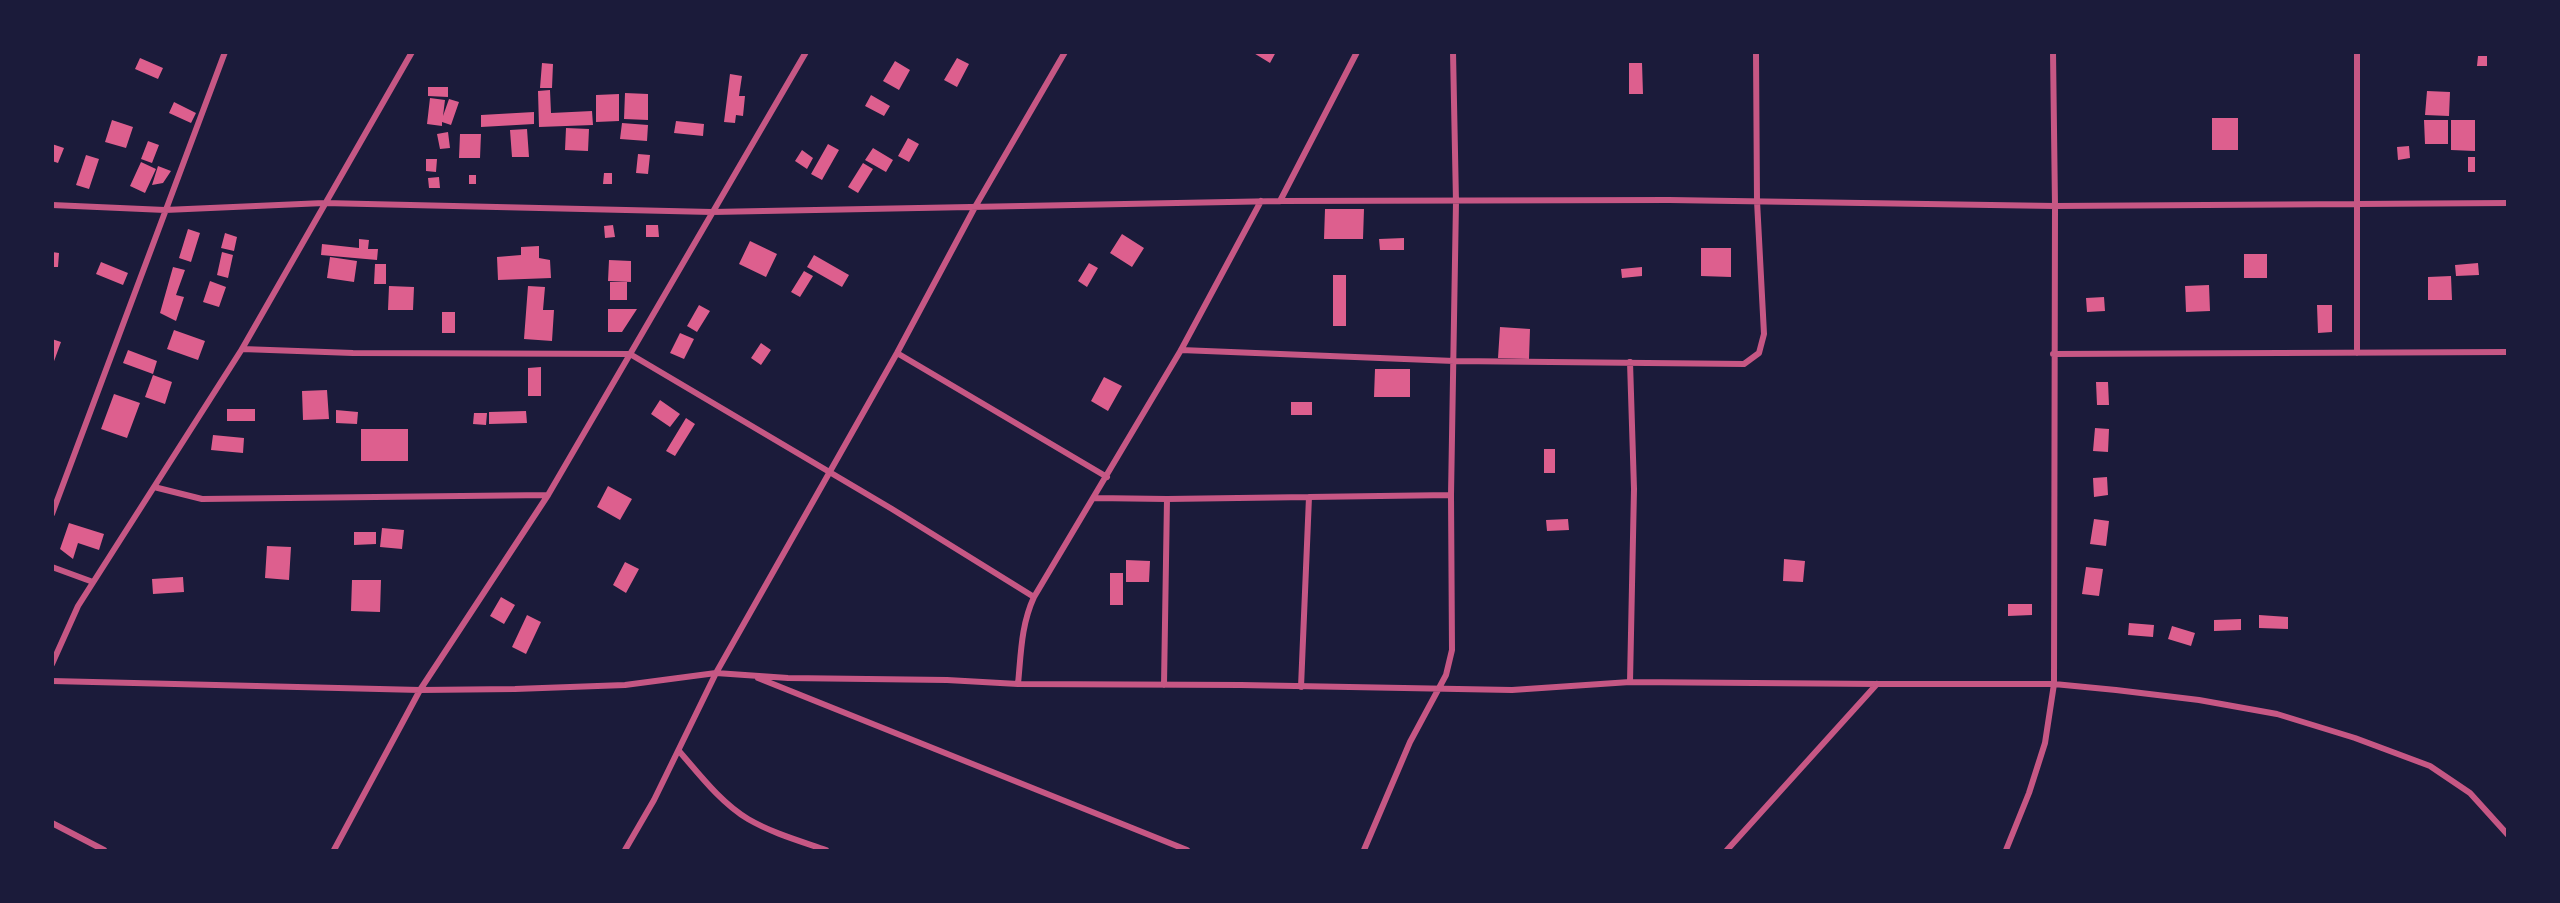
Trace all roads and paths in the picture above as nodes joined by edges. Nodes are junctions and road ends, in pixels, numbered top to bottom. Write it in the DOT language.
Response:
graph roads {
  1 [pos="225,52"];
  2 [pos="412,52"];
  3 [pos="806,52"];
  4 [pos="1065,52"];
  5 [pos="1357,52"];
  6 [pos="1454,52"];
  7 [pos="1756,52"];
  8 [pos="2053,52"];
  9 [pos="2357,52"];
  10 [pos="1261,201"];
  11 [pos="1280,201"];
  12 [pos="1757,201"];
  13 [pos="1456,202"];
  14 [pos="324,203"];
  15 [pos="2508,203"];
  16 [pos="52,205"];
  17 [pos="2356,205"];
  18 [pos="2055,206"];
  19 [pos="975,207"];
  20 [pos="165,210"];
  21 [pos="712,212"];
  22 [pos="242,349"];
  23 [pos="1181,350"];
  24 [pos="2357,352"];
  25 [pos="2508,352"];
  26 [pos="630,354"];
  27 [pos="897,354"];
  28 [pos="2053,354"];
  29 [pos="1454,362"];
  30 [pos="1630,362"];
  31 [pos="829,471"];
  32 [pos="1107,477"];
  33 [pos="154,488"];
  34 [pos="549,495"];
  35 [pos="1451,495"];
  36 [pos="1309,497"];
  37 [pos="1094,498"];
  38 [pos="1167,499"];
  39 [pos="52,514"];
  40 [pos="52,567"];
  41 [pos="93,582"];
  42 [pos="1034,597"];
  43 [pos="52,664"];
  44 [pos="716,673"];
  45 [pos="752,676"];
  46 [pos="52,681"];
  47 [pos="1630,682"];
  48 [pos="1018,684"];
  49 [pos="1877,684"];
  50 [pos="2054,684"];
  51 [pos="1164,685"];
  52 [pos="1301,687"];
  53 [pos="1438,689"];
  54 [pos="420,690"];
  55 [pos="679,751"];
  56 [pos="52,823"];
  57 [pos="2508,835"];
  58 [pos="104,850"];
  59 [pos="334,850"];
  60 [pos="625,850"];
  61 [pos="826,850"];
  62 [pos="1187,850"];
  63 [pos="1364,850"];
  64 [pos="1727,850"];
  65 [pos="2006,850"];
  1 -- 20 [label="street"];
  2 -- 14 [label="street"];
  3 -- 21 [label="street"];
  4 -- 19 [label="street"];
  5 -- 11 [label="street"];
  6 -- 13 [label="street"];
  7 -- 12 [label="street"];
  8 -- 18 [label="street"];
  9 -- 17 [label="street"];
  10 -- 11 [label="street"];
  10 -- 19 [label="street"];
  10 -- 23 [label="street"];
  11 -- 13 [label="street"];
  12 -- 13 [label="street"];
  12 -- 18 [label="street"];
  12 -- 30 [label="street"];
  13 -- 29 [label="street"];
  14 -- 20 [label="street"];
  14 -- 21 [label="street"];
  14 -- 22 [label="street"];
  15 -- 17 [label="street"];
  16 -- 20 [label="street"];
  17 -- 18 [label="street"];
  17 -- 24 [label="street"];
  18 -- 28 [label="street"];
  19 -- 21 [label="street"];
  19 -- 27 [label="street"];
  20 -- 39 [label="street"];
  21 -- 26 [label="street"];
  22 -- 26 [label="street"];
  22 -- 33 [label="street"];
  23 -- 29 [label="street"];
  23 -- 32 [label="street"];
  24 -- 25 [label="street"];
  24 -- 28 [label="street"];
  26 -- 31 [label="street"];
  26 -- 34 [label="street"];
  27 -- 31 [label="street"];
  27 -- 32 [label="street"];
  28 -- 50 [label="street"];
  29 -- 30 [label="street"];
  29 -- 35 [label="street"];
  30 -- 47 [label="street"];
  31 -- 42 [label="street"];
  31 -- 44 [label="street"];
  32 -- 37 [label="street"];
  33 -- 34 [label="street"];
  33 -- 41 [label="street"];
  34 -- 54 [label="street"];
  35 -- 36 [label="street"];
  35 -- 53 [label="street"];
  36 -- 38 [label="street"];
  36 -- 52 [label="street"];
  37 -- 38 [label="street"];
  37 -- 42 [label="street"];
  38 -- 51 [label="street"];
  40 -- 41 [label="street"];
  41 -- 43 [label="street"];
  42 -- 48 [label="street"];
  44 -- 45 [label="street"];
  44 -- 54 [label="street"];
  44 -- 55 [label="street"];
  45 -- 48 [label="street"];
  45 -- 62 [label="street"];
  46 -- 54 [label="street"];
  47 -- 49 [label="street"];
  47 -- 53 [label="street"];
  48 -- 51 [label="street"];
  49 -- 50 [label="street"];
  49 -- 64 [label="street"];
  50 -- 57 [label="street"];
  50 -- 65 [label="street"];
  51 -- 52 [label="street"];
  52 -- 53 [label="street"];
  53 -- 63 [label="street"];
  54 -- 59 [label="street"];
  55 -- 60 [label="street"];
  55 -- 61 [label="street"];
  56 -- 58 [label="street"];
}
